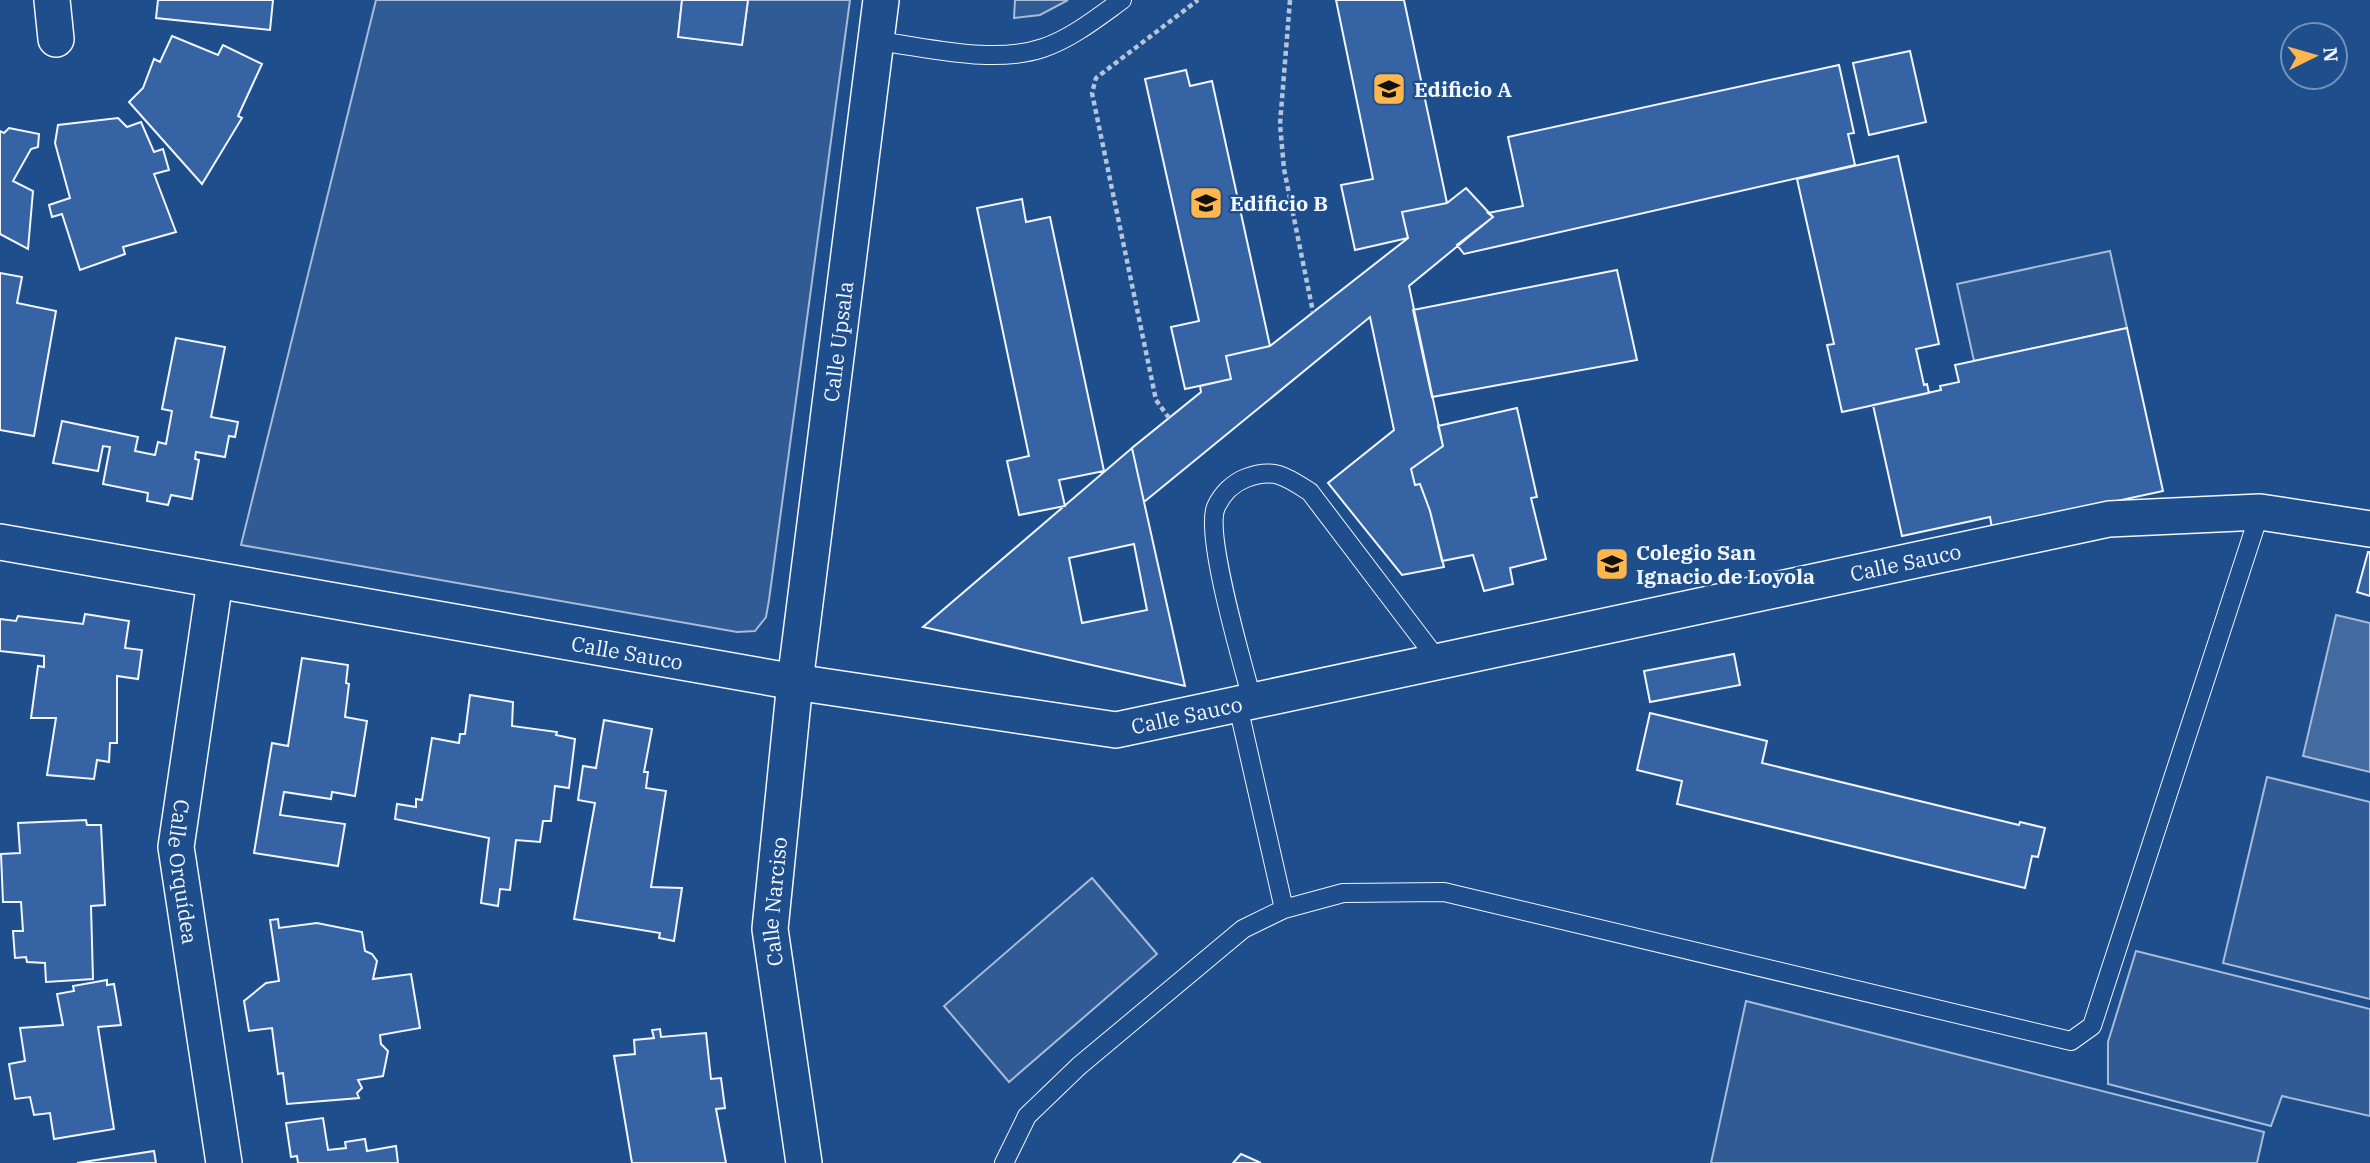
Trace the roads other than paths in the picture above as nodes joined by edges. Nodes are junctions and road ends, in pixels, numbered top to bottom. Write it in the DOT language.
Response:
graph roads {
  1 [pos="52,0"];
  2 [pos="881,0"];
  3 [pos="1122,0"];
  4 [pos="56,39"];
  5 [pos="876,41"];
  6 [pos="2260,512"];
  7 [pos="2370,529"];
  8 [pos="0,542"];
  9 [pos="215,581"];
  10 [pos="1440,663"];
  11 [pos="795,682"];
  12 [pos="1245,705"];
  13 [pos="1284,909"];
  14 [pos="223,1163"];
  15 [pos="804,1163"];
  16 [pos="1004,1163"];
  1 -- 4 [label="street"];
  2 -- 5 [label="street, Calle Upsala"];
  3 -- 5 [label="lane"];
  5 -- 11 [label="street, Calle Upsala"];
  6 -- 7 [label="street, Calle Sauco"];
  6 -- 10 [label="street, Calle Sauco"];
  6 -- 13 [label="lane"];
  8 -- 9 [label="street, Calle Sauco"];
  9 -- 11 [label="street, Calle Sauco"];
  9 -- 14 [label="street, Calle Orquídea"];
  10 -- 12 [label="street, Calle Sauco"];
  10 -- 12 [label="lane"];
  11 -- 12 [label="street, Calle Sauco"];
  11 -- 15 [label="street, Calle Narciso"];
  12 -- 13 [label="lane"];
  13 -- 16 [label="lane"];
}
